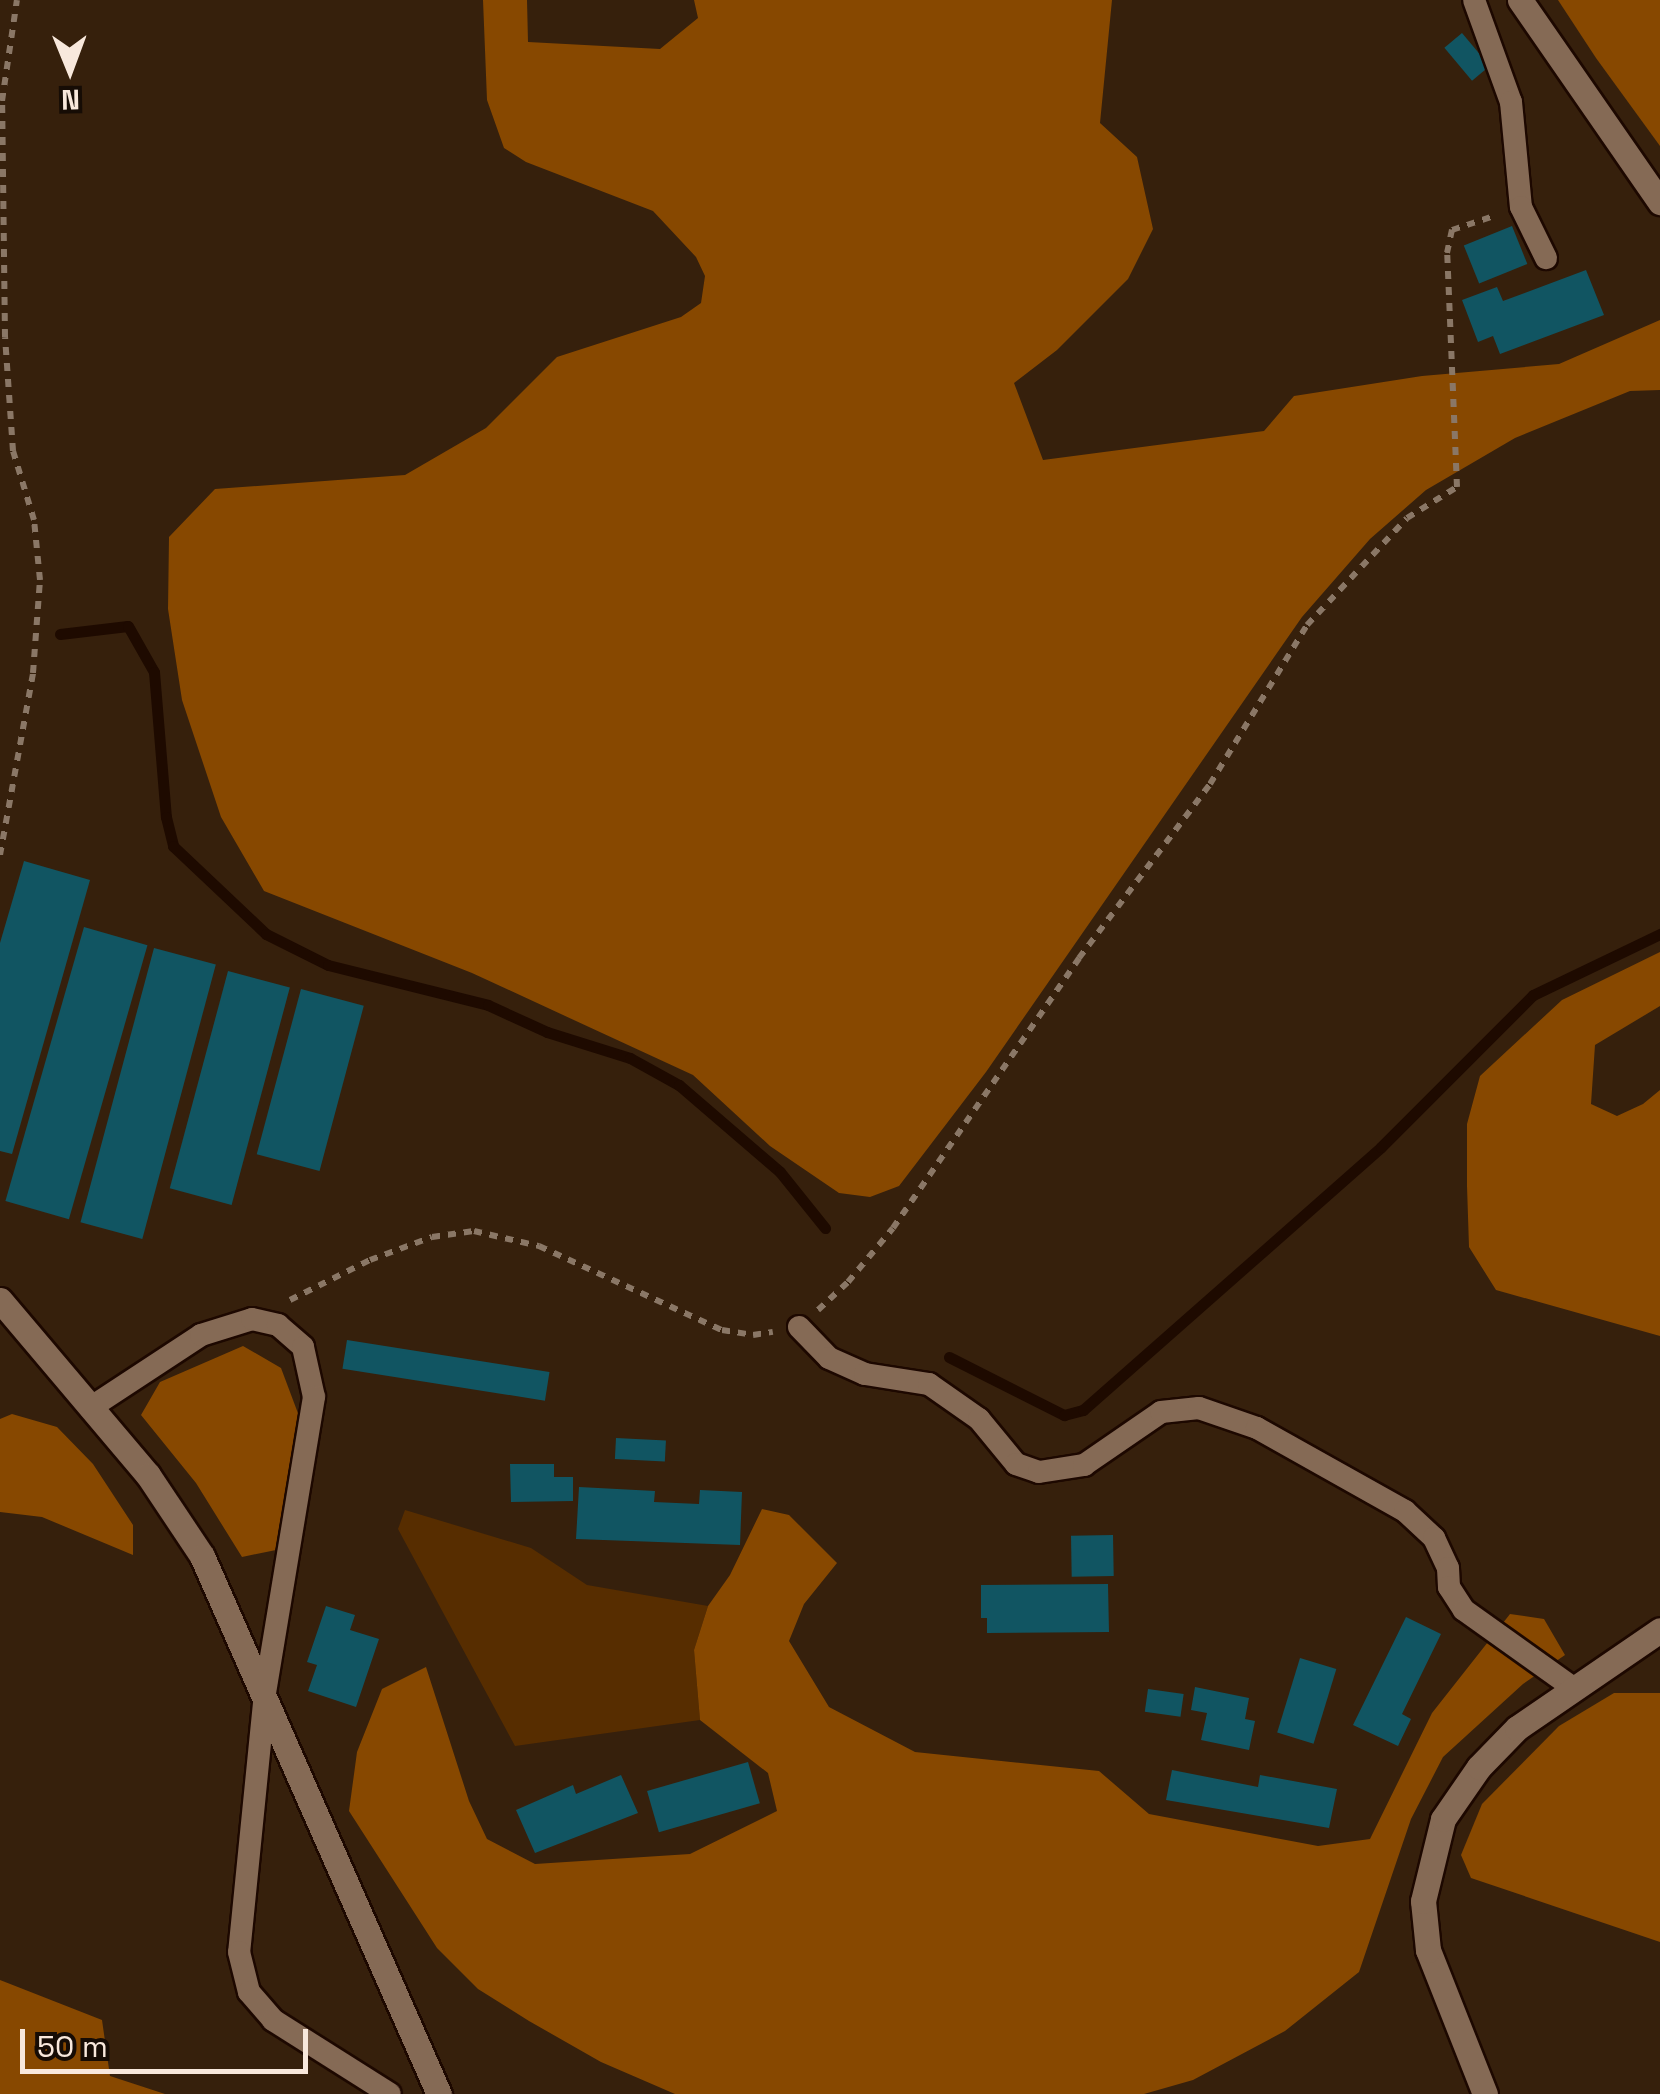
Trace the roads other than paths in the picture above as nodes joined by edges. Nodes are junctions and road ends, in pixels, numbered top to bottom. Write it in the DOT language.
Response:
graph roads {
  1 [pos="1474,0"];
  2 [pos="1520,0"];
  3 [pos="1660,202"];
  4 [pos="1546,258"];
  5 [pos="0,1300"];
  6 [pos="800,1327"];
  7 [pos="90,1408"];
  8 [pos="1660,1630"];
  9 [pos="1572,1687"];
  10 [pos="265,1692"];
  11 [pos="390,2094"];
  12 [pos="439,2094"];
  13 [pos="1485,2094"];
  1 -- 4 [label="lane"];
  2 -- 3 [label="street"];
  5 -- 7 [label="street"];
  6 -- 9 [label="lane"];
  7 -- 10 [label="street"];
  7 -- 10 [label="lane"];
  8 -- 9 [label="street"];
  9 -- 13 [label="street"];
  10 -- 11 [label="lane"];
  10 -- 12 [label="street"];
}
